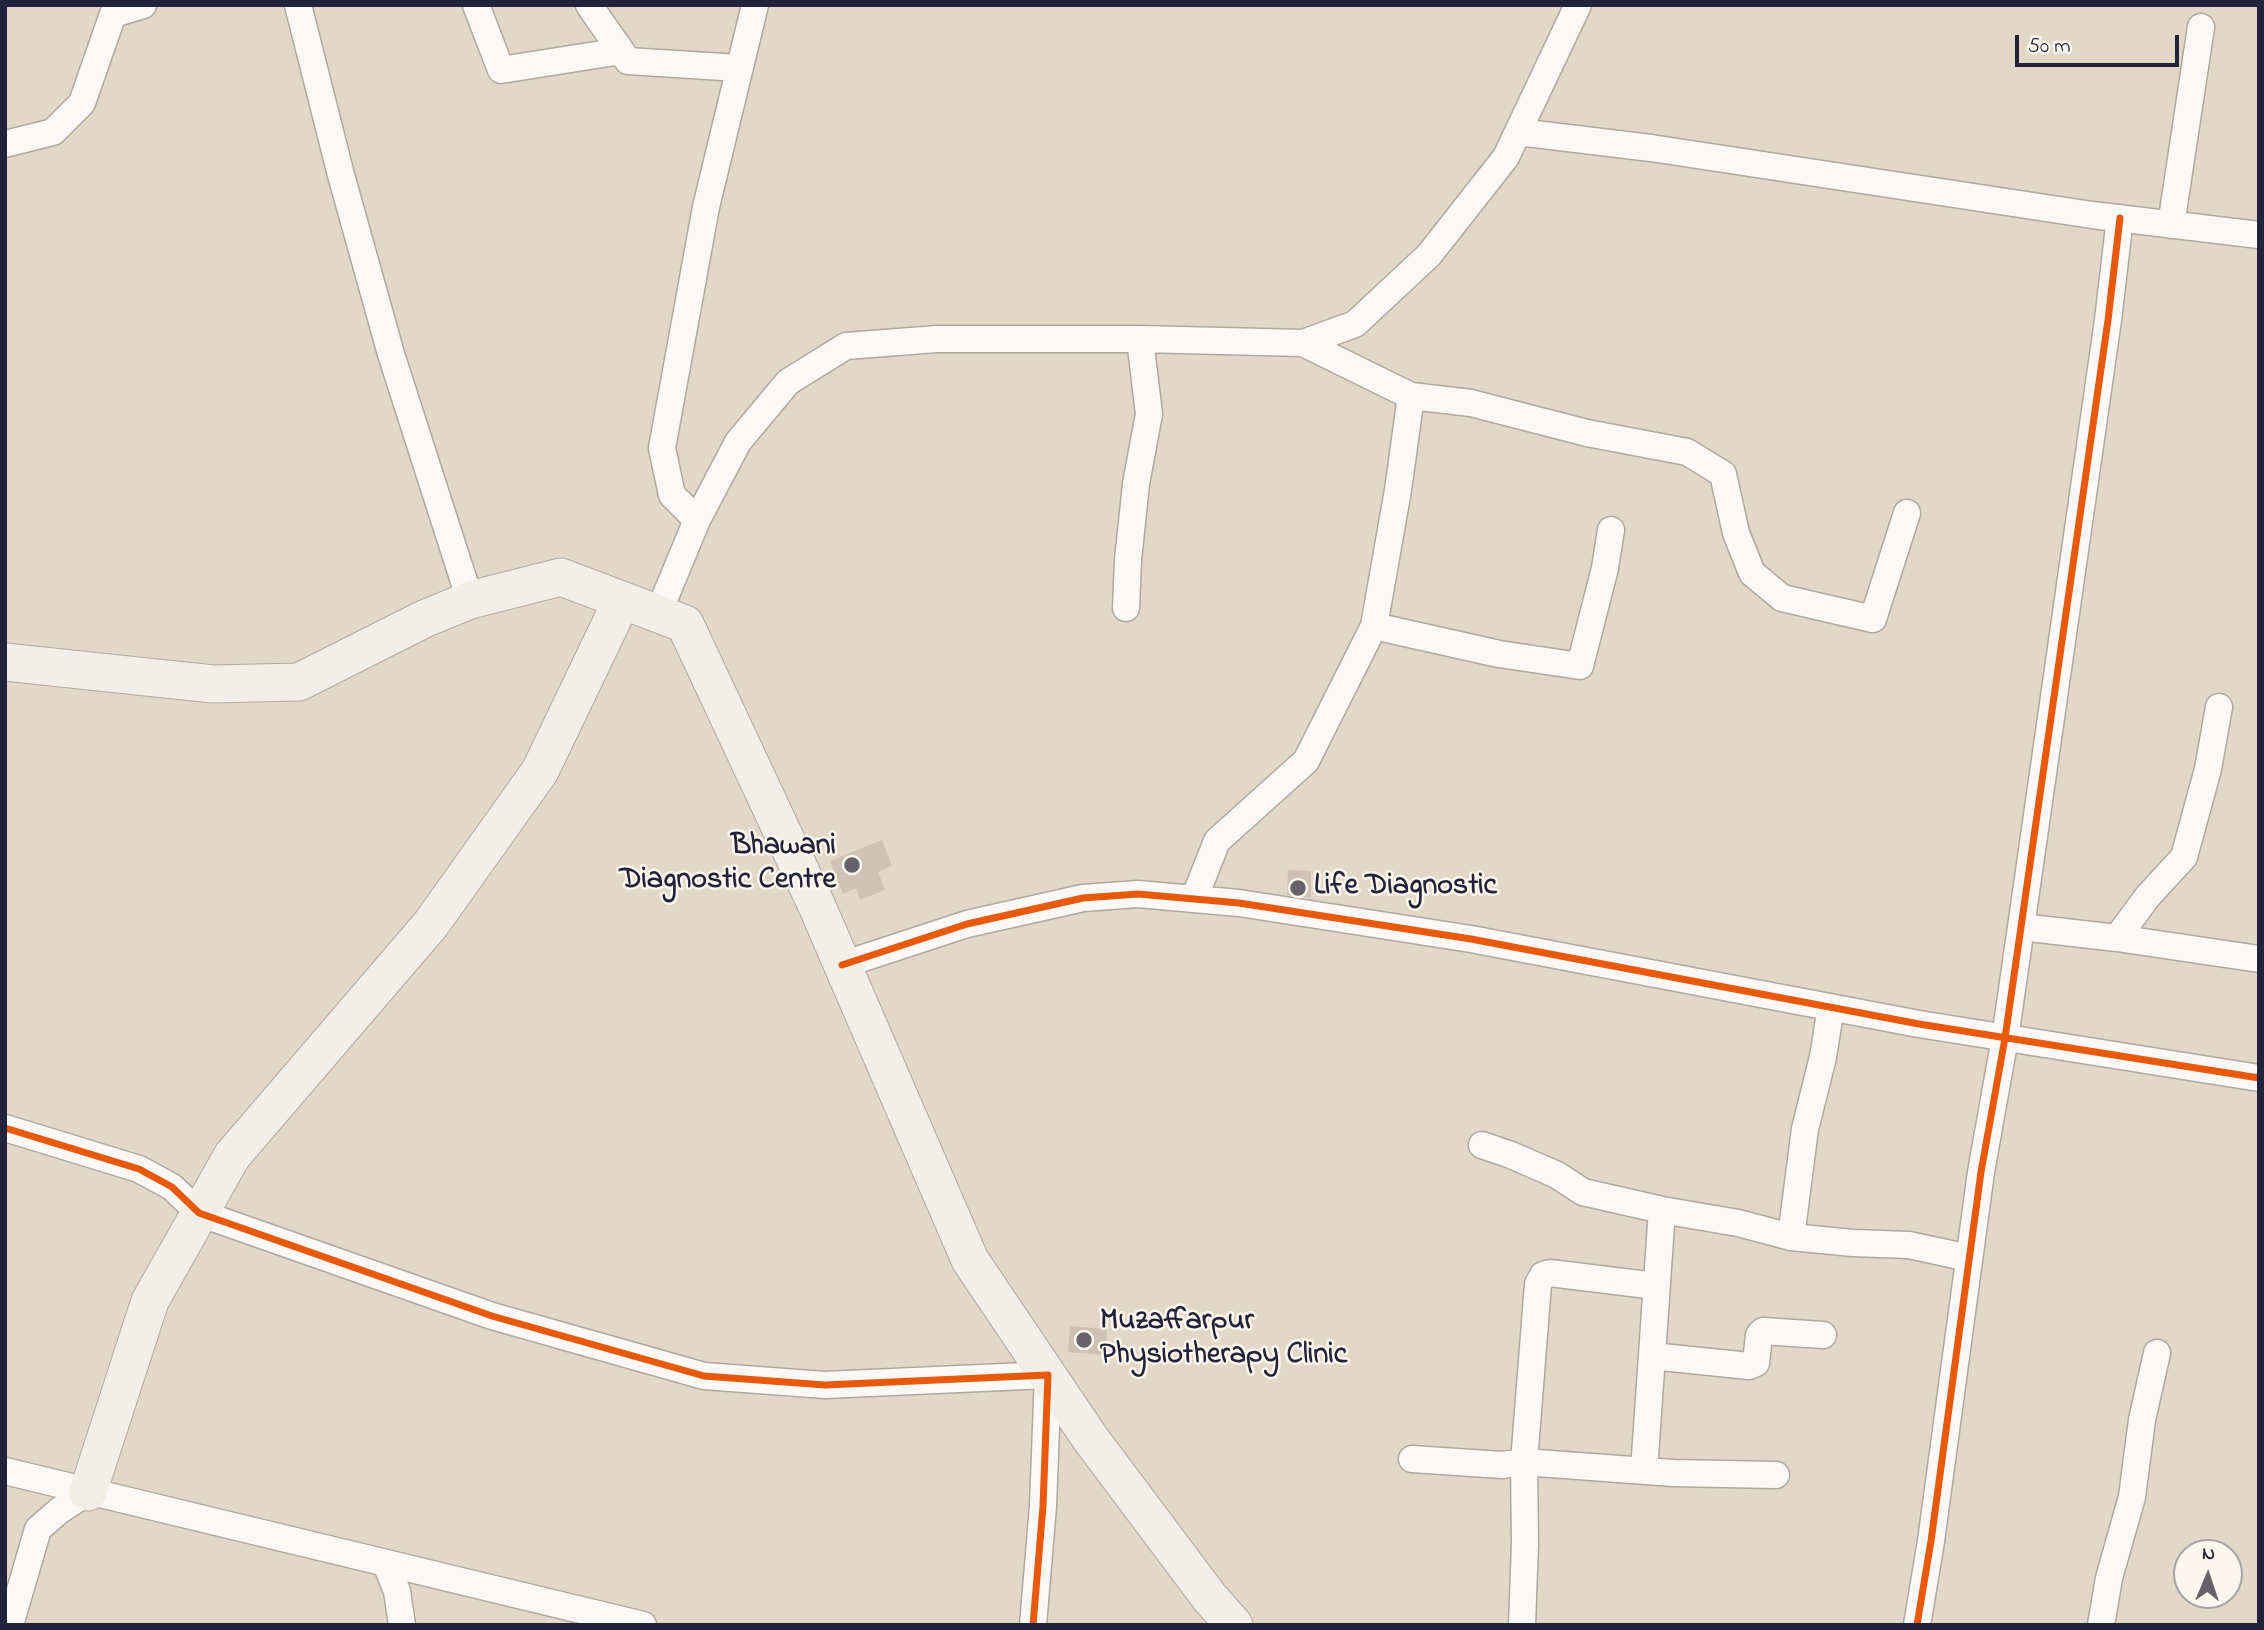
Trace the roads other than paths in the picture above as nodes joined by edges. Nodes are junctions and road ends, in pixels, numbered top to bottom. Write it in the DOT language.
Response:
graph roads {
  1 [pos="143,5"];
  2 [pos="298,5"];
  3 [pos="476,5"];
  4 [pos="589,5"];
  5 [pos="755,5"];
  6 [pos="1578,5"];
  7 [pos="2201,27"];
  8 [pos="621,51"];
  9 [pos="739,68"];
  10 [pos="1518,132"];
  11 [pos="5,144"];
  12 [pos="2120,218"];
  13 [pos="2171,225"];
  14 [pos="2259,235"];
  15 [pos="1140,339"];
  16 [pos="1303,343"];
  17 [pos="1411,396"];
  18 [pos="1907,513"];
  19 [pos="697,520"];
  20 [pos="1611,530"];
  21 [pos="470,600"];
  22 [pos="622,600"];
  23 [pos="1126,608"];
  24 [pos="658,614"];
  25 [pos="1374,625"];
  26 [pos="5,662"];
  27 [pos="2219,707"];
  28 [pos="1194,899"];
  29 [pos="2021,927"];
  30 [pos="2117,938"];
  31 [pos="2259,959"];
  32 [pos="842,965"];
  33 [pos="1832,1007"];
  34 [pos="2005,1038"];
  35 [pos="2259,1078"];
  36 [pos="5,1128"];
  37 [pos="1482,1145"];
  38 [pos="1662,1210"];
  39 [pos="199,1213"];
  40 [pos="1791,1237"];
  41 [pos="1969,1258"];
  42 [pos="1656,1286"];
  43 [pos="1823,1335"];
  44 [pos="2157,1353"];
  45 [pos="1651,1356"];
  46 [pos="1048,1375"];
  47 [pos="1412,1459"];
  48 [pos="1524,1462"];
  49 [pos="5,1471"];
  50 [pos="1644,1471"];
  51 [pos="1776,1475"];
  52 [pos="88,1492"];
  53 [pos="386,1564"];
  54 [pos="10,1625"];
  55 [pos="402,1625"];
  56 [pos="643,1625"];
  57 [pos="1033,1625"];
  58 [pos="1234,1625"];
  59 [pos="1522,1625"];
  60 [pos="1917,1625"];
  61 [pos="2101,1625"];
  1 -- 11 [label="street"];
  2 -- 21 [label="street"];
  3 -- 8 [label="street"];
  4 -- 8 [label="street"];
  5 -- 9 [label="street"];
  6 -- 10 [label="street"];
  7 -- 13 [label="street"];
  8 -- 9 [label="street"];
  9 -- 19 [label="street"];
  10 -- 12 [label="street"];
  10 -- 16 [label="street"];
  12 -- 13 [label="street"];
  12 -- 29 [label="street"];
  13 -- 14 [label="street"];
  15 -- 16 [label="street"];
  15 -- 19 [label="street"];
  15 -- 23 [label="street"];
  16 -- 17 [label="street"];
  17 -- 18 [label="street"];
  17 -- 25 [label="street"];
  19 -- 24 [label="street"];
  20 -- 25 [label="street"];
  21 -- 22 [label="main road"];
  21 -- 26 [label="main road"];
  22 -- 24 [label="main road"];
  22 -- 39 [label="main road"];
  24 -- 32 [label="main road"];
  25 -- 28 [label="street"];
  27 -- 30 [label="street"];
  28 -- 32 [label="street"];
  28 -- 33 [label="street"];
  29 -- 30 [label="street"];
  29 -- 34 [label="street"];
  30 -- 31 [label="street"];
  32 -- 46 [label="main road"];
  33 -- 34 [label="street"];
  33 -- 40 [label="street"];
  34 -- 35 [label="street"];
  34 -- 41 [label="street"];
  36 -- 39 [label="street"];
  37 -- 38 [label="street"];
  38 -- 40 [label="street"];
  38 -- 42 [label="street"];
  39 -- 46 [label="street"];
  39 -- 52 [label="main road"];
  40 -- 41 [label="street"];
  41 -- 60 [label="street"];
  42 -- 45 [label="street"];
  42 -- 48 [label="street"];
  43 -- 45 [label="street"];
  44 -- 61 [label="street"];
  45 -- 50 [label="street"];
  46 -- 57 [label="street"];
  46 -- 58 [label="main road"];
  47 -- 48 [label="street"];
  48 -- 50 [label="street"];
  48 -- 59 [label="street"];
  49 -- 52 [label="street"];
  50 -- 51 [label="street"];
  52 -- 53 [label="street"];
  52 -- 54 [label="street"];
  53 -- 55 [label="street"];
  53 -- 56 [label="street"];
}
